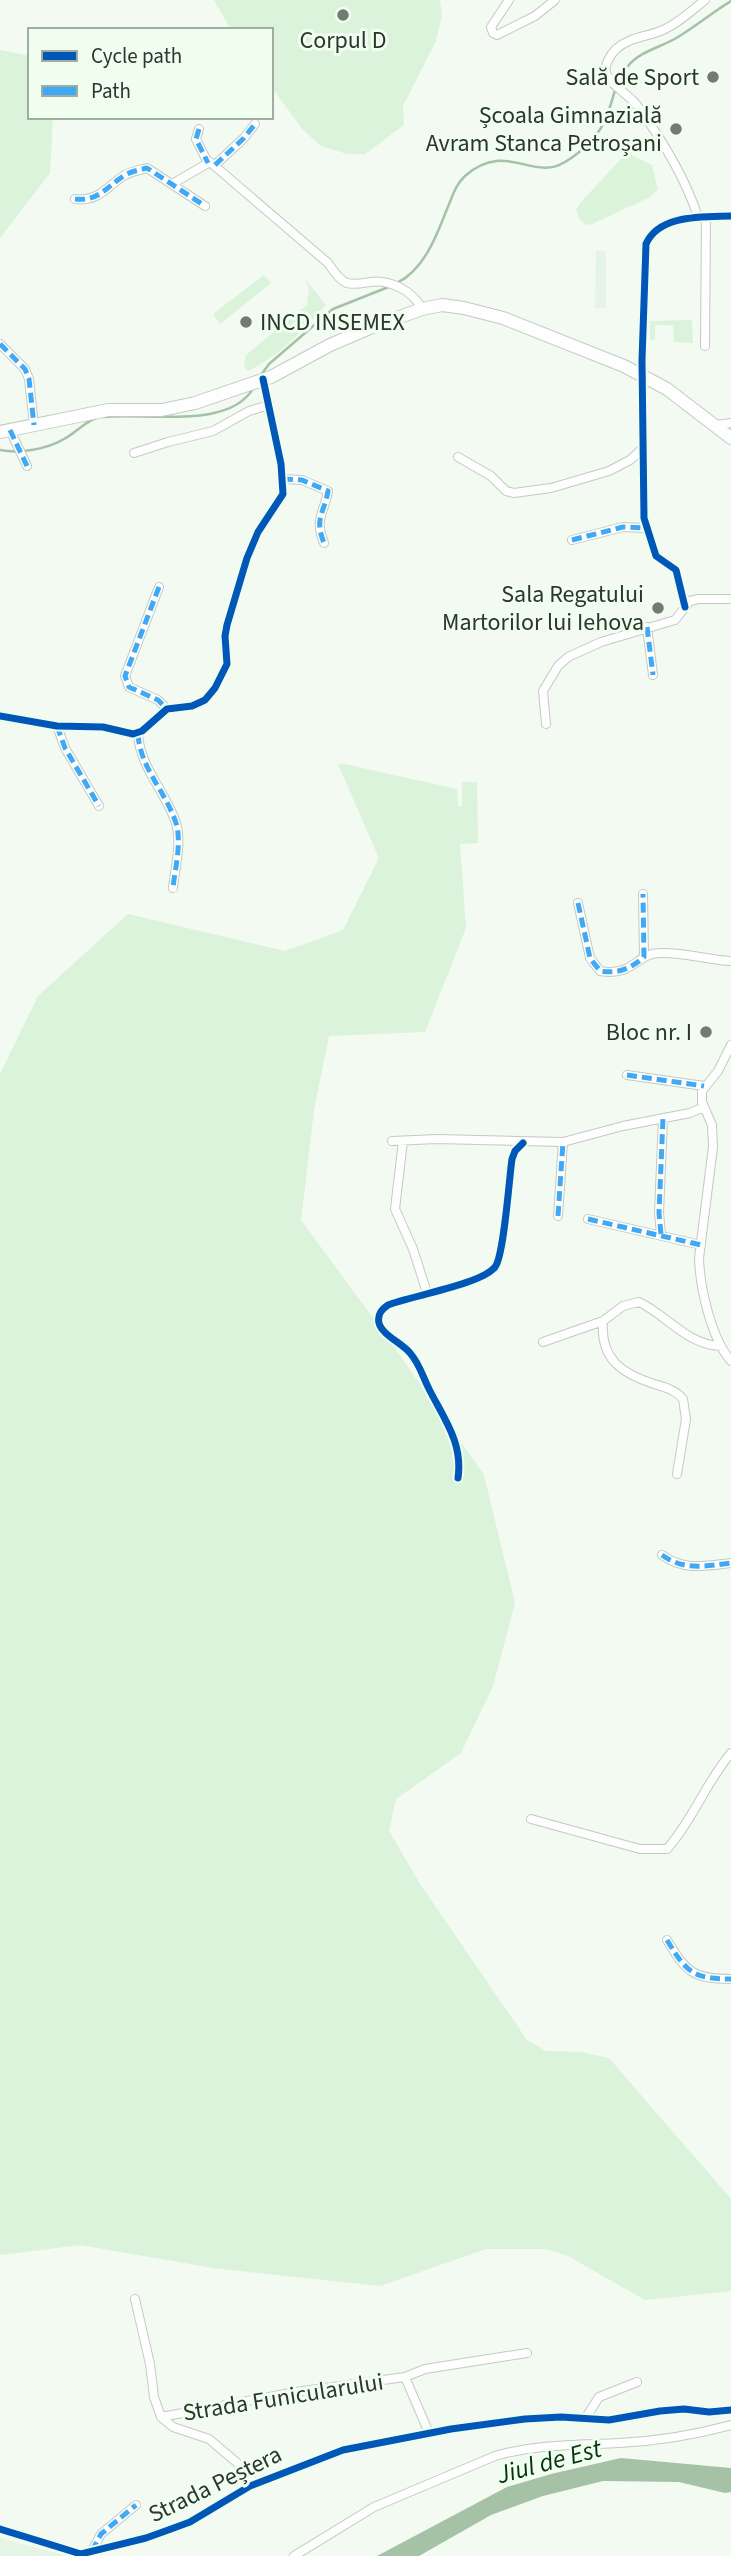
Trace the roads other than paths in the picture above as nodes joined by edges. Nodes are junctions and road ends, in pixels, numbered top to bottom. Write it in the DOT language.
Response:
graph roads {
  1 [pos="509,0"];
  2 [pos="555,0"];
  3 [pos="705,0"];
  4 [pos="255,124"];
  5 [pos="199,129"];
  6 [pos="211,164"];
  7 [pos="172,184"];
  8 [pos="75,199"];
  9 [pos="205,206"];
  10 [pos="731,216"];
  11 [pos="702,217"];
  12 [pos="422,309"];
  13 [pos="0,344"];
  14 [pos="705,346"];
  15 [pos="642,374"];
  16 [pos="263,379"];
  17 [pos="269,405"];
  18 [pos="731,423"];
  19 [pos="34,425"];
  20 [pos="715,425"];
  21 [pos="5,431"];
  22 [pos="731,438"];
  23 [pos="642,449"];
  24 [pos="134,453"];
  25 [pos="458,457"];
  26 [pos="27,466"];
  27 [pos="283,479"];
  28 [pos="646,528"];
  29 [pos="572,540"];
  30 [pos="324,543"];
  31 [pos="159,587"];
  32 [pos="731,599"];
  33 [pos="685,607"];
  34 [pos="647,627"];
  35 [pos="653,675"];
  36 [pos="167,709"];
  37 [pos="0,716"];
  38 [pos="546,724"];
  39 [pos="57,726"];
  40 [pos="138,734"];
  41 [pos="99,806"];
  42 [pos="173,888"];
  43 [pos="643,894"];
  44 [pos="578,903"];
  45 [pos="644,957"];
  46 [pos="731,961"];
  47 [pos="731,1045"];
  48 [pos="627,1075"];
  49 [pos="704,1086"];
  50 [pos="704,1107"];
  51 [pos="663,1118"];
  52 [pos="392,1141"];
  53 [pos="403,1142"];
  54 [pos="563,1142"];
  55 [pos="523,1143"];
  56 [pos="558,1216"];
  57 [pos="589,1219"];
  58 [pos="661,1234"];
  59 [pos="701,1245"];
  60 [pos="427,1293"];
  61 [pos="603,1321"];
  62 [pos="543,1342"];
  63 [pos="721,1346"];
  64 [pos="729,1359"];
  65 [pos="677,1474"];
  66 [pos="458,1478"];
  67 [pos="662,1555"];
  68 [pos="731,1563"];
  69 [pos="731,1753"];
  70 [pos="531,1819"];
  71 [pos="667,1940"];
  72 [pos="731,1979"];
  73 [pos="135,2299"];
  74 [pos="527,2353"];
  75 [pos="405,2377"];
  76 [pos="637,2382"];
  77 [pos="731,2410"];
  78 [pos="161,2417"];
  79 [pos="586,2419"];
  80 [pos="731,2425"];
  81 [pos="429,2433"];
  82 [pos="255,2484"];
  83 [pos="136,2505"];
  84 [pos="0,2529"];
  85 [pos="92,2551"];
  86 [pos="294,2556"];
  1 -- 2 [label="street"];
  3 -- 11 [label="street"];
  4 -- 6 [label="street"];
  5 -- 6 [label="street"];
  6 -- 7 [label="street"];
  6 -- 12 [label="street"];
  7 -- 8 [label="street"];
  7 -- 9 [label="street"];
  10 -- 11 [label="street"];
  11 -- 14 [label="street"];
  11 -- 15 [label="street"];
  12 -- 15 [label="main road"];
  12 -- 16 [label="main road"];
  13 -- 19 [label="street"];
  15 -- 20 [label="main road"];
  15 -- 23 [label="street"];
  16 -- 17 [label="street"];
  16 -- 19 [label="main road"];
  17 -- 24 [label="street"];
  17 -- 27 [label="street"];
  18 -- 20 [label="street"];
  19 -- 21 [label="main road"];
  20 -- 22 [label="main road"];
  21 -- 26 [label="street"];
  23 -- 25 [label="street"];
  23 -- 28 [label="street"];
  27 -- 30 [label="street"];
  27 -- 36 [label="street"];
  28 -- 29 [label="street"];
  28 -- 33 [label="street"];
  31 -- 36 [label="street"];
  32 -- 33 [label="street"];
  33 -- 34 [label="street"];
  34 -- 35 [label="street"];
  34 -- 38 [label="street"];
  36 -- 40 [label="street"];
  37 -- 39 [label="street"];
  39 -- 40 [label="street"];
  39 -- 41 [label="street"];
  40 -- 42 [label="street"];
  43 -- 45 [label="street"];
  44 -- 45 [label="street"];
  45 -- 46 [label="street"];
  47 -- 49 [label="street"];
  48 -- 49 [label="street"];
  49 -- 50 [label="street"];
  50 -- 51 [label="street"];
  50 -- 59 [label="street"];
  51 -- 54 [label="street"];
  51 -- 58 [label="street"];
  52 -- 53 [label="street"];
  53 -- 55 [label="street"];
  53 -- 60 [label="street"];
  54 -- 55 [label="street"];
  54 -- 56 [label="street"];
  55 -- 60 [label="street"];
  57 -- 58 [label="street"];
  58 -- 59 [label="street"];
  59 -- 63 [label="street"];
  60 -- 66 [label="street"];
  61 -- 62 [label="street"];
  61 -- 63 [label="street"];
  61 -- 65 [label="street"];
  63 -- 64 [label="street"];
  67 -- 68 [label="street"];
  69 -- 70 [label="street"];
  71 -- 72 [label="street"];
  73 -- 78 [label="street"];
  74 -- 75 [label="street, Strada Funicularului"];
  75 -- 78 [label="street, Strada Funicularului"];
  75 -- 81 [label="street, Strada Funicularului"];
  76 -- 79 [label="street"];
  77 -- 79 [label="street"];
  78 -- 82 [label="street"];
  79 -- 81 [label="street, Strada Peștera"];
  80 -- 86 [label="street"];
  81 -- 82 [label="street, Strada Peștera"];
  82 -- 85 [label="street, Strada Peștera"];
  83 -- 85 [label="street"];
  84 -- 85 [label="street, Strada Peștera"];
}
